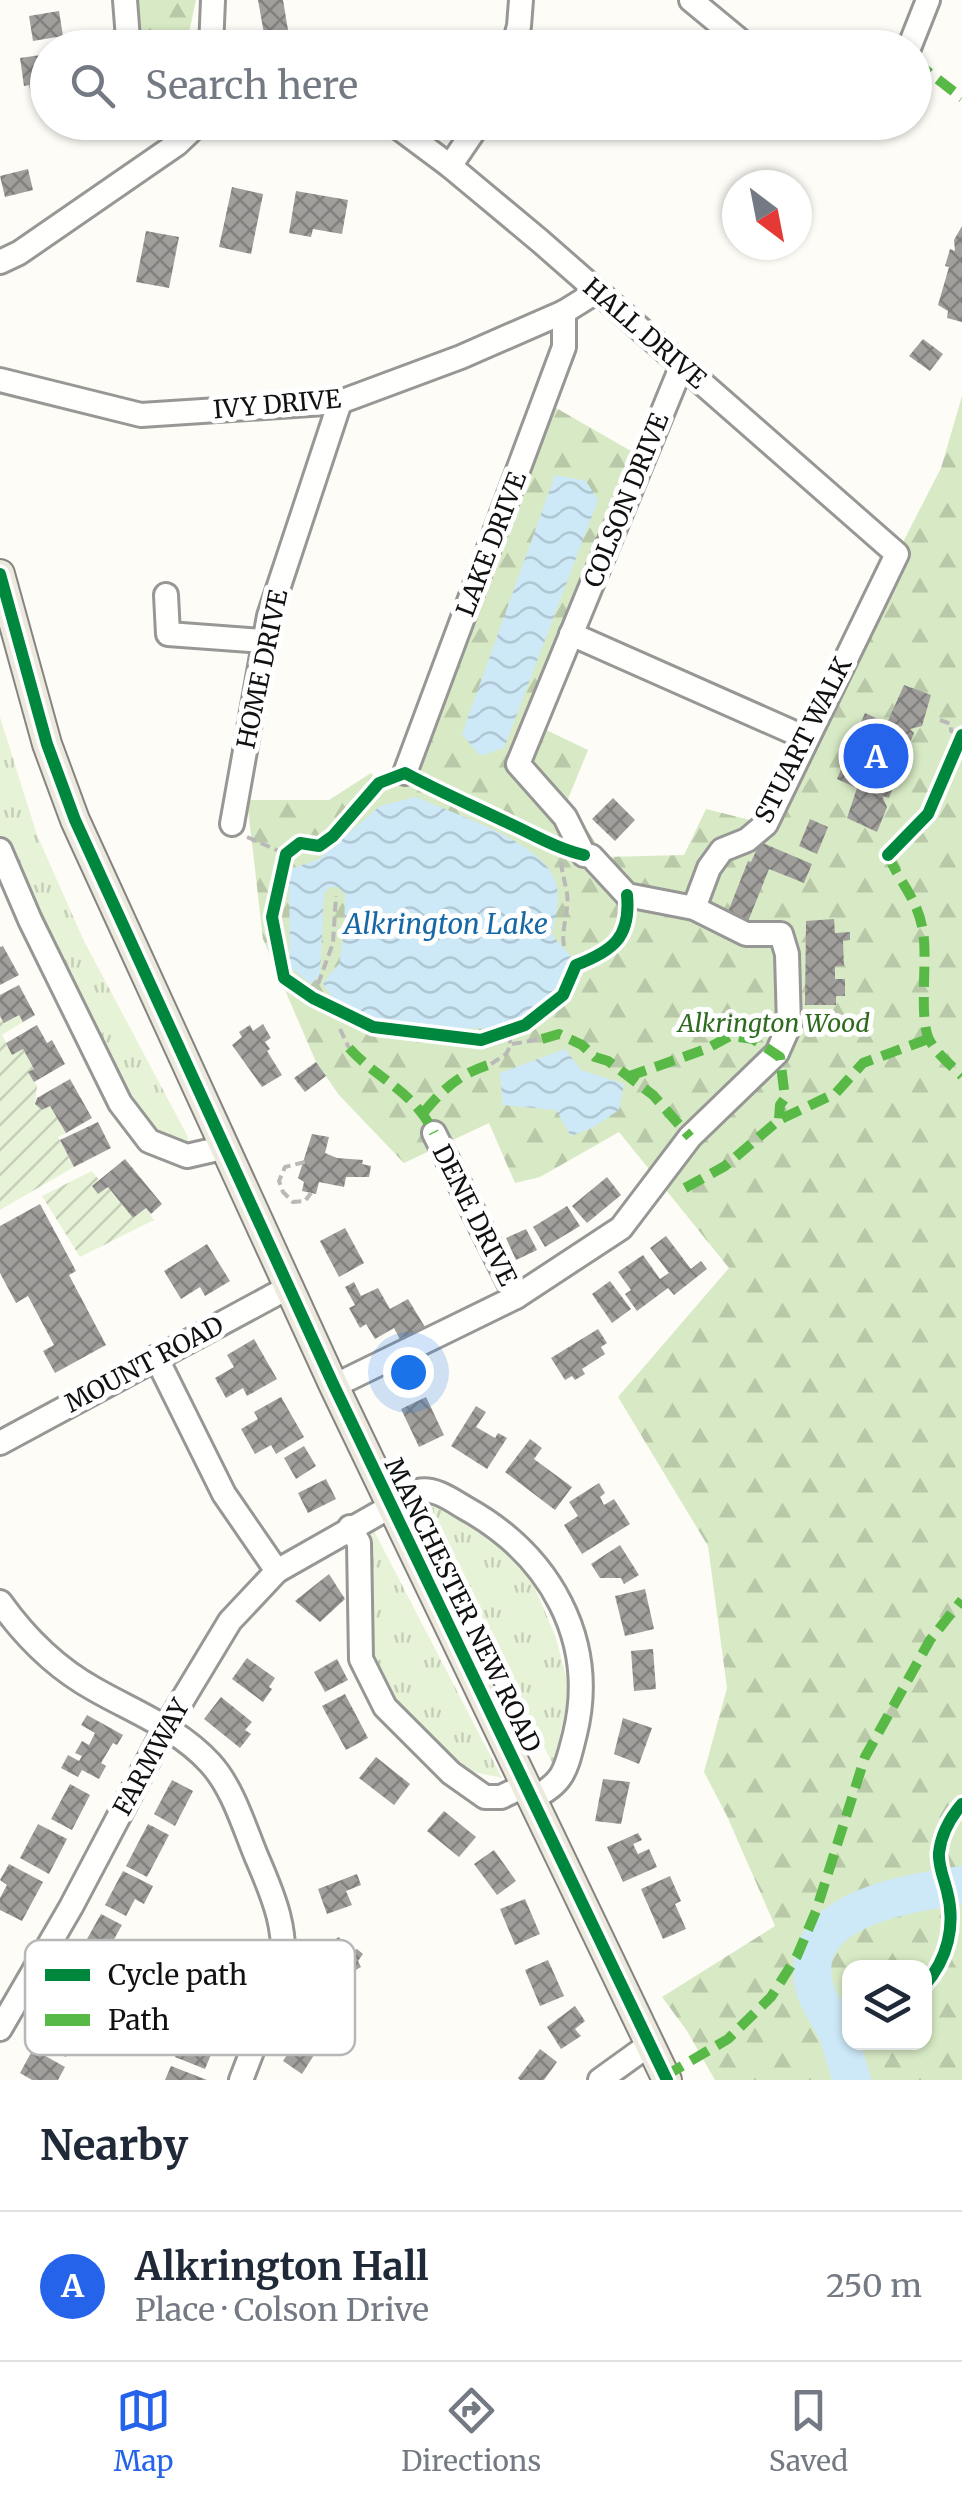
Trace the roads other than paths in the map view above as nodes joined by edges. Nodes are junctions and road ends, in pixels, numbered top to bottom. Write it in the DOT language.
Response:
graph roads {
  1 [pos="125,0"];
  2 [pos="214,0"];
  3 [pos="521,0"];
  4 [pos="690,0"];
  5 [pos="928,0"];
  6 [pos="127,30"];
  7 [pos="212,30"];
  8 [pos="518,30"];
  9 [pos="727,30"];
  10 [pos="916,30"];
  11 [pos="180,140"];
  12 [pos="415,140"];
  13 [pos="468,140"];
  14 [pos="450,166"];
  15 [pos="0,262"];
  16 [pos="596,292"];
  17 [pos="564,312"];
  18 [pos="682,366"];
  19 [pos="0,380"];
  20 [pos="340,402"];
  21 [pos="897,554"];
  22 [pos="0,574"];
  23 [pos="166,594"];
  24 [pos="571,634"];
  25 [pos="264,642"];
  26 [pos="806,738"];
  27 [pos="405,773"];
  28 [pos="241,831"];
  29 [pos="0,850"];
  30 [pos="694,908"];
  31 [pos="434,1133"];
  32 [pos="222,1148"];
  33 [pos="289,1286"];
  34 [pos="516,1298"];
  35 [pos="156,1358"];
  36 [pos="334,1386"];
  37 [pos="0,1443"];
  38 [pos="390,1505"];
  39 [pos="350,1526"];
  40 [pos="276,1570"];
  41 [pos="0,1602"];
  42 [pos="166,1727"];
  43 [pos="527,1792"];
  44 [pos="51,1940"];
  45 [pos="282,1940"];
  46 [pos="25,1985"];
  47 [pos="0,2029"];
  48 [pos="650,2044"];
  49 [pos="251,2055"];
  50 [pos="241,2080"];
  51 [pos="600,2080"];
  52 [pos="667,2080"];
  1 -- 6 [label="street"];
  2 -- 7 [label="street"];
  3 -- 8 [label="street"];
  4 -- 9 [label="street"];
  5 -- 10 [label="street"];
  11 -- 15 [label="street"];
  12 -- 14 [label="street, HALL DRIVE"];
  13 -- 14 [label="street"];
  14 -- 16 [label="street, HALL DRIVE"];
  16 -- 17 [label="street, IVY DRIVE"];
  16 -- 18 [label="street, HALL DRIVE"];
  17 -- 20 [label="street, IVY DRIVE"];
  17 -- 27 [label="street, LAKE DRIVE"];
  18 -- 21 [label="street, HALL DRIVE"];
  18 -- 24 [label="street, COLSON DRIVE"];
  19 -- 20 [label="street, IVY DRIVE"];
  20 -- 25 [label="street, HOME DRIVE"];
  21 -- 26 [label="street, STUART WALK"];
  22 -- 32 [label="main road, MANCHESTER NEW ROAD"];
  23 -- 25 [label="street"];
  24 -- 26 [label="street"];
  24 -- 30 [label="street, COLSON DRIVE"];
  25 -- 28 [label="street, HOME DRIVE"];
  26 -- 30 [label="street, STUART WALK"];
  29 -- 32 [label="street"];
  30 -- 34 [label="street, COLSON DRIVE"];
  31 -- 34 [label="street, DENE DRIVE"];
  32 -- 33 [label="main road, MANCHESTER NEW ROAD"];
  33 -- 35 [label="street, MOUNT ROAD"];
  33 -- 36 [label="main road, MANCHESTER NEW ROAD"];
  34 -- 36 [label="street"];
  35 -- 37 [label="street, MOUNT ROAD"];
  35 -- 40 [label="street"];
  36 -- 38 [label="main road, MANCHESTER NEW ROAD"];
  38 -- 39 [label="street, FARMWAY"];
  38 -- 43 [label="main road, MANCHESTER NEW ROAD"];
  38 -- 43 [label="street, FARMWAY"];
  39 -- 40 [label="street, FARMWAY"];
  39 -- 43 [label="street"];
  40 -- 42 [label="street, FARMWAY"];
  41 -- 42 [label="street"];
  42 -- 44 [label="street, FARMWAY"];
  42 -- 45 [label="street"];
  43 -- 48 [label="main road, MANCHESTER NEW ROAD"];
  46 -- 47 [label="street, FARMWAY"];
  48 -- 51 [label="street"];
  48 -- 52 [label="main road, MANCHESTER NEW ROAD"];
  49 -- 50 [label="street"];
}
